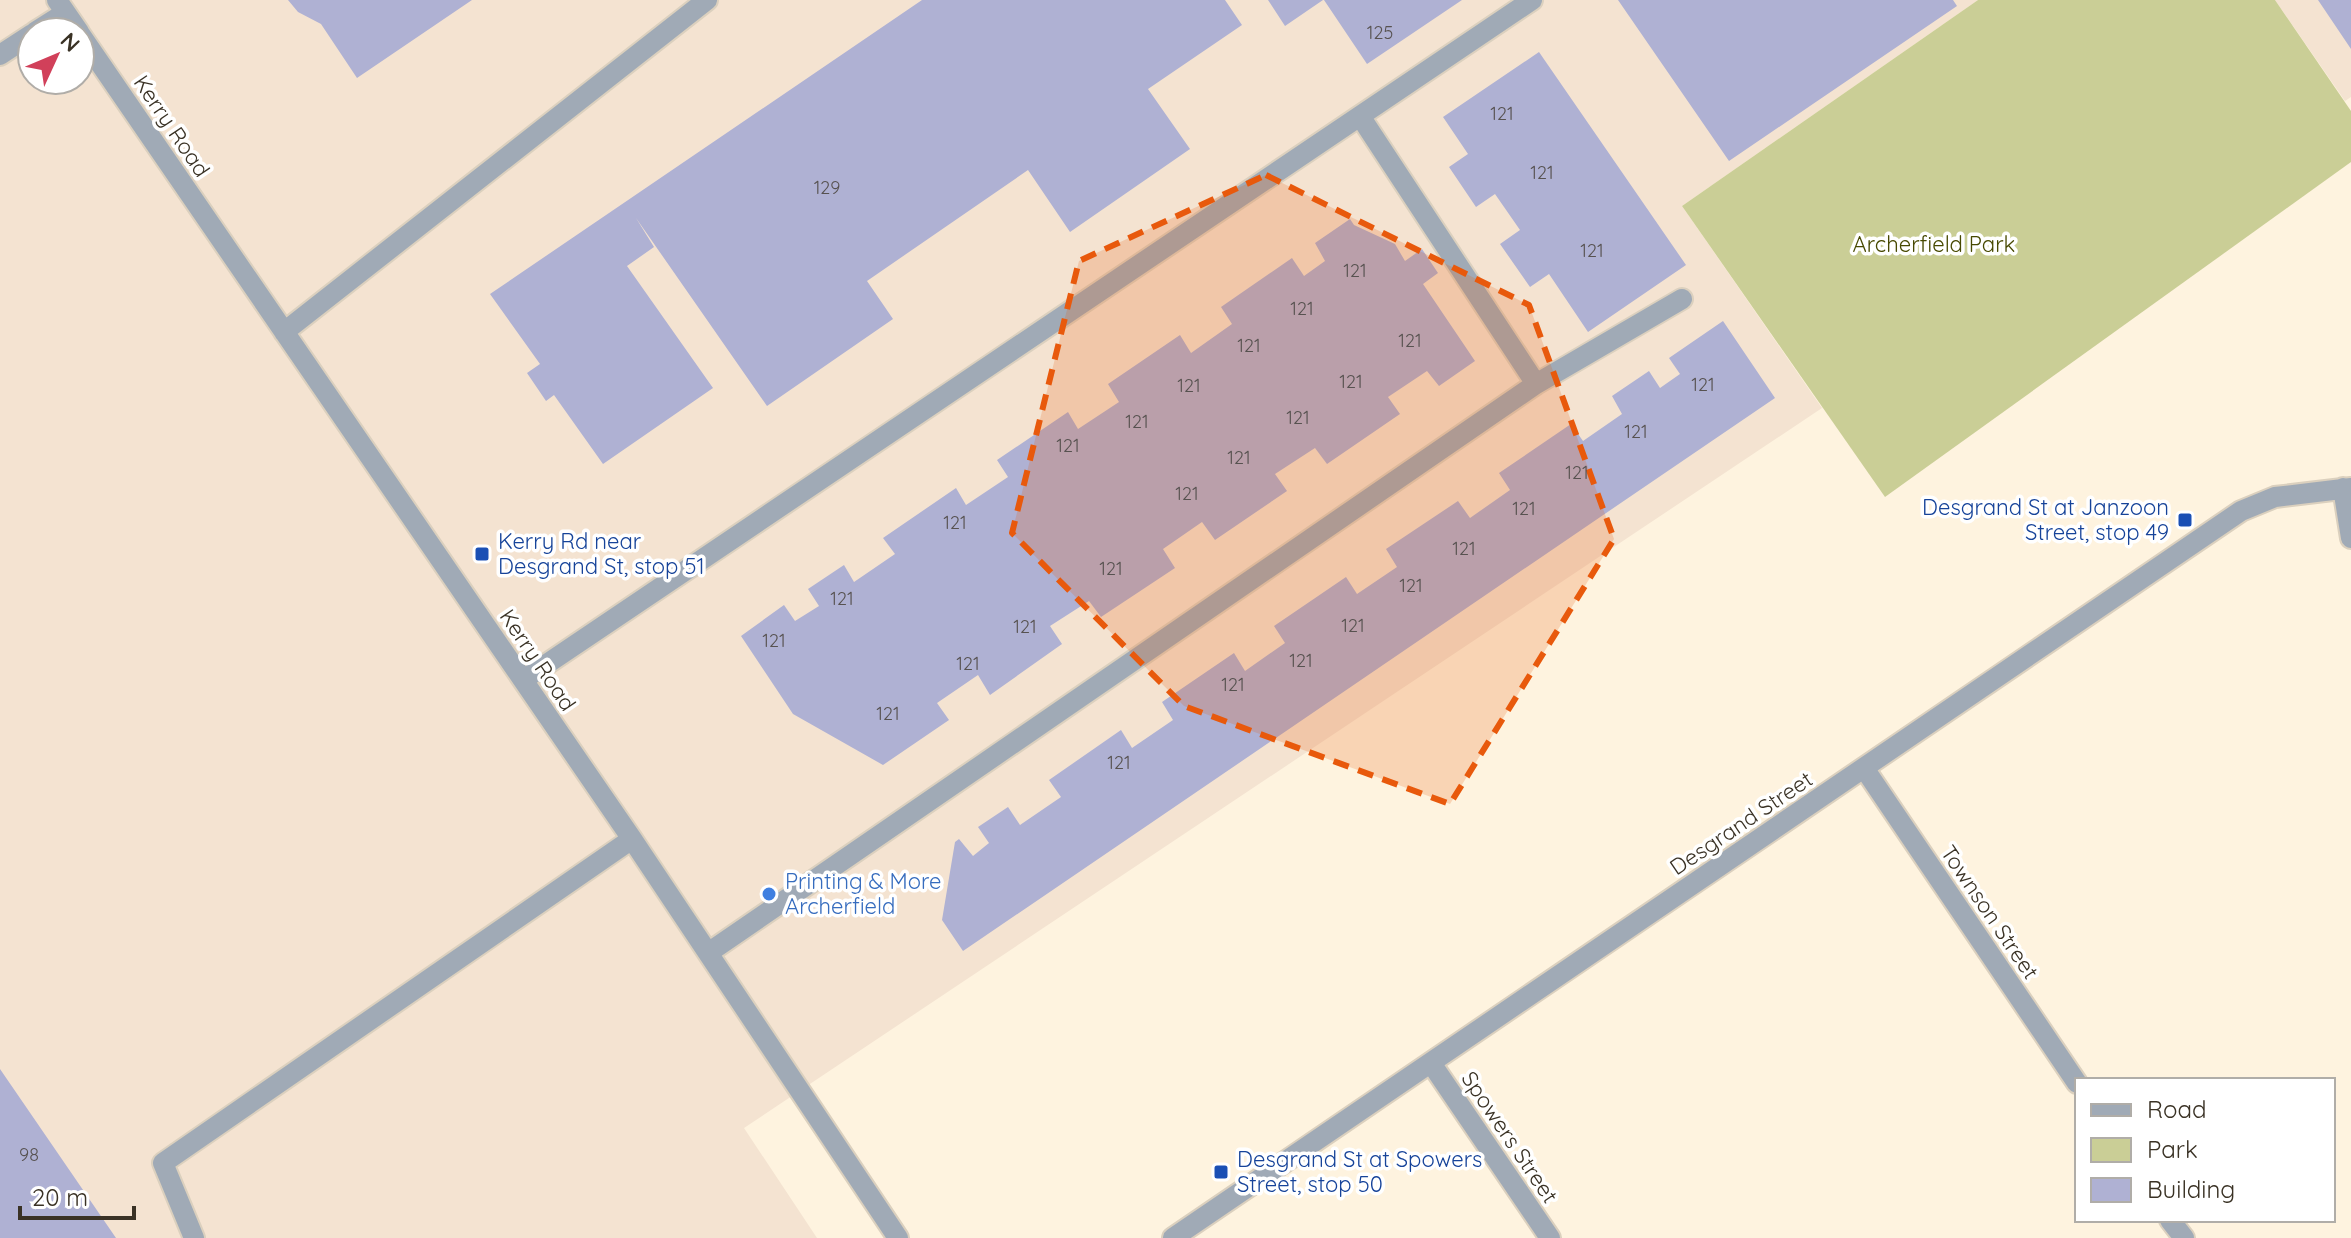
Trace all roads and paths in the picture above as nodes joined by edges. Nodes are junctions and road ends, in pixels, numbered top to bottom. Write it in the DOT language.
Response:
graph roads {
  1 [pos="707,0"];
  2 [pos="1532,0"];
  3 [pos="96,58"];
  4 [pos="1360,116"];
  5 [pos="1682,299"];
  6 [pos="284,332"];
  7 [pos="1536,384"];
  8 [pos="2347,488"];
  9 [pos="2351,538"];
  10 [pos="523,680"];
  11 [pos="1864,768"];
  12 [pos="632,839"];
  13 [pos="708,953"];
  14 [pos="1431,1063"];
  15 [pos="2075,1080"];
  16 [pos="2172,1222"];
  17 [pos="194,1238"];
  18 [pos="898,1238"];
  19 [pos="1173,1238"];
  20 [pos="1550,1238"];
  21 [pos="2184,1238"];
  1 -- 6 [label="street"];
  2 -- 4 [label="street"];
  3 -- 6 [label="street, Kerry Road"];
  4 -- 7 [label="street"];
  4 -- 10 [label="street"];
  5 -- 7 [label="street"];
  6 -- 10 [label="street, Kerry Road"];
  7 -- 13 [label="street"];
  8 -- 9 [label="street"];
  8 -- 11 [label="street, Desgrand Street"];
  10 -- 12 [label="street, Kerry Road"];
  11 -- 14 [label="street, Desgrand Street"];
  11 -- 15 [label="street, Townson Street"];
  12 -- 13 [label="street, Kerry Road"];
  12 -- 17 [label="street"];
  13 -- 18 [label="street, Kerry Road"];
  14 -- 19 [label="street, Desgrand Street"];
  14 -- 20 [label="street, Spowers Street"];
  16 -- 21 [label="street"];
}
